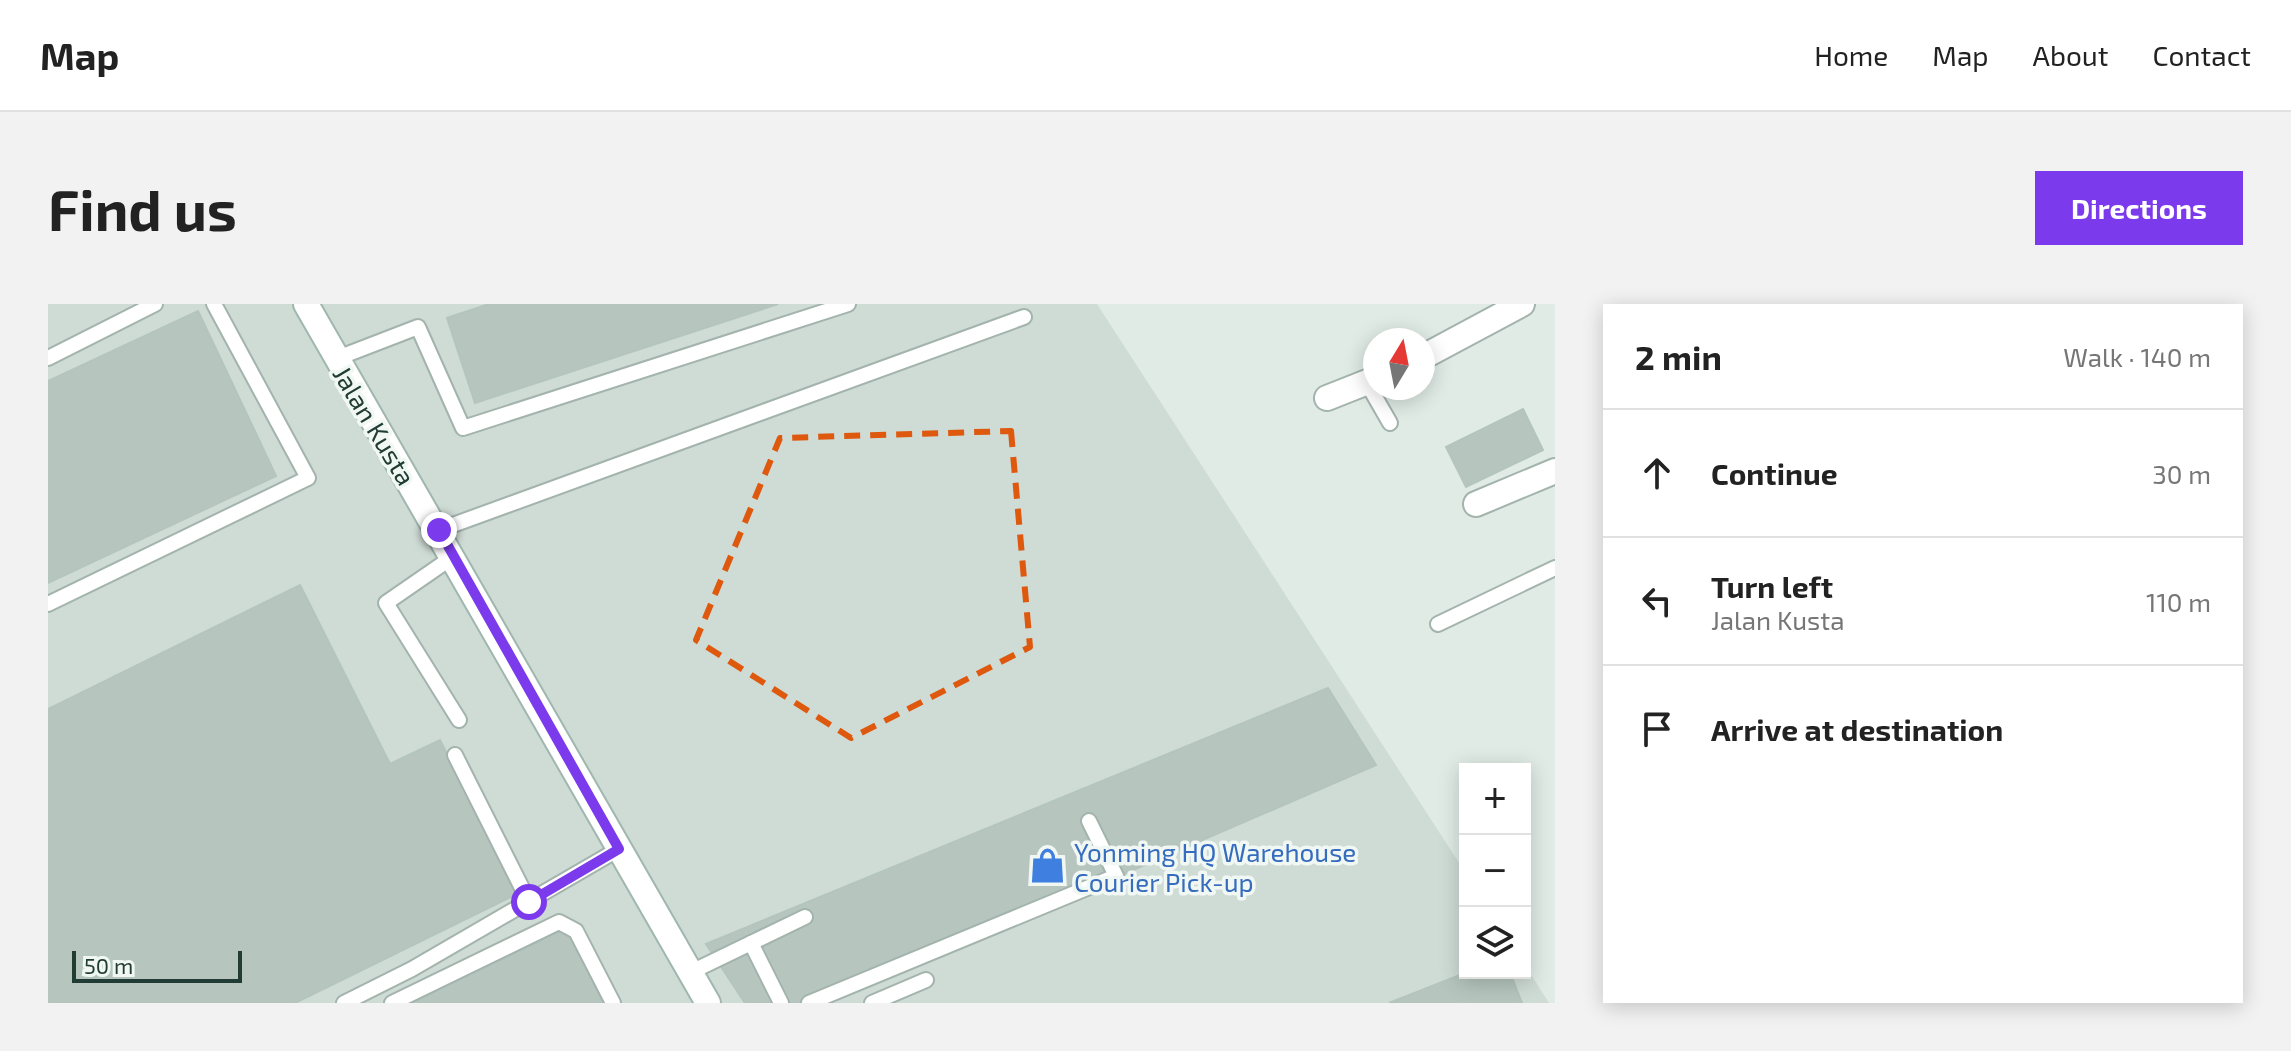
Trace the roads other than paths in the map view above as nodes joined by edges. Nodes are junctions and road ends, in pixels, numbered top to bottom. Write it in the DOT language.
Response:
graph roads {
  1 [pos="155,304"];
  2 [pos="214,304"];
  3 [pos="306,304"];
  4 [pos="848,304"];
  5 [pos="1522,304"];
  6 [pos="1024,317"];
  7 [pos="1435,351"];
  8 [pos="48,358"];
  9 [pos="335,359"];
  10 [pos="1363,384"];
  11 [pos="1327,398"];
  12 [pos="1380,400"];
  13 [pos="1390,423"];
  14 [pos="1555,471"];
  15 [pos="1476,504"];
  16 [pos="439,530"];
  17 [pos="454,556"];
  18 [pos="1555,568"];
  19 [pos="48,604"];
  20 [pos="1438,624"];
  21 [pos="459,720"];
  22 [pos="455,755"];
  23 [pos="1089,821"];
  24 [pos="619,849"];
  25 [pos="529,902"];
  26 [pos="805,917"];
  27 [pos="751,943"];
  28 [pos="689,973"];
  29 [pos="926,980"];
  30 [pos="344,1003"];
  31 [pos="392,1003"];
  32 [pos="613,1003"];
  33 [pos="708,1003"];
  34 [pos="781,1003"];
  35 [pos="809,1003"];
  36 [pos="872,1003"];
  1 -- 8 [label="lane"];
  2 -- 19 [label="lane"];
  3 -- 9 [label="street, Jalan Kusta"];
  4 -- 9 [label="lane"];
  5 -- 7 [label="street"];
  6 -- 16 [label="lane"];
  9 -- 16 [label="street, Jalan Kusta"];
  10 -- 11 [label="street"];
  12 -- 13 [label="lane"];
  14 -- 15 [label="street"];
  16 -- 17 [label="street, Jalan Kusta"];
  17 -- 21 [label="lane"];
  17 -- 24 [label="street, Jalan Kusta"];
  18 -- 20 [label="lane"];
  22 -- 25 [label="lane"];
  23 -- 35 [label="lane"];
  24 -- 25 [label="lane"];
  24 -- 28 [label="street, Jalan Kusta"];
  25 -- 30 [label="lane"];
  26 -- 27 [label="lane"];
  27 -- 28 [label="lane"];
  27 -- 34 [label="lane"];
  28 -- 33 [label="street, Jalan Kusta"];
  29 -- 36 [label="lane"];
  31 -- 32 [label="lane"];
}
